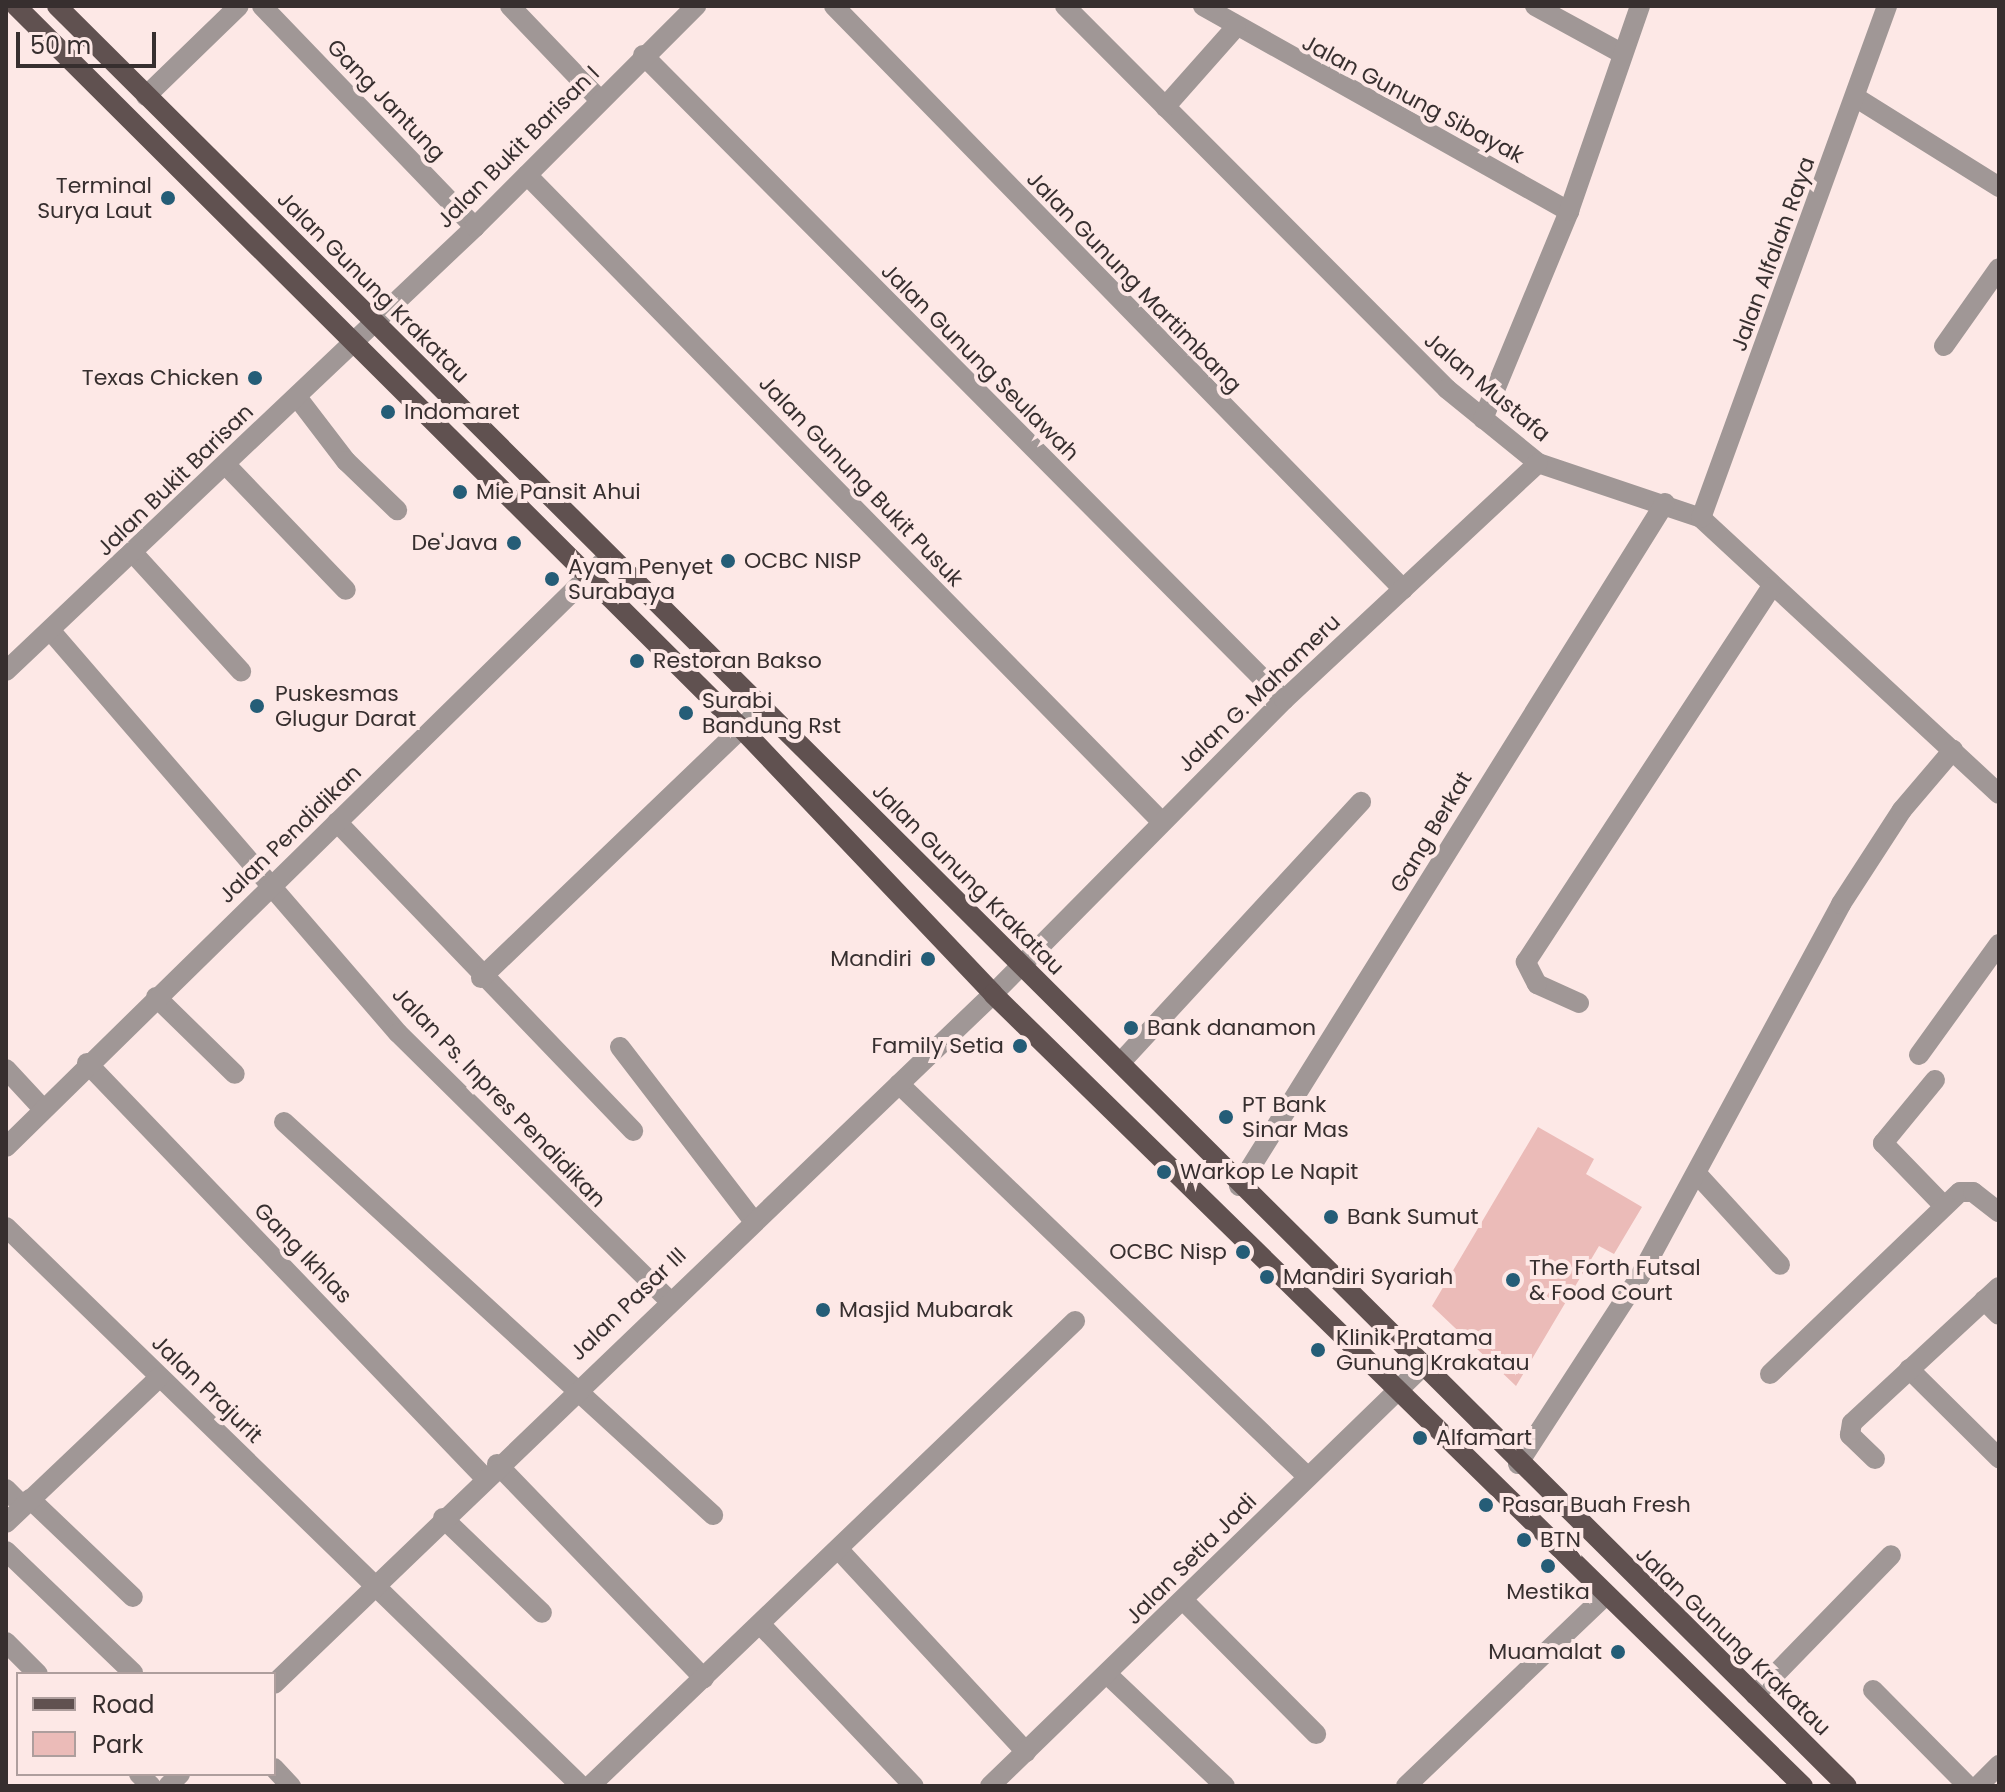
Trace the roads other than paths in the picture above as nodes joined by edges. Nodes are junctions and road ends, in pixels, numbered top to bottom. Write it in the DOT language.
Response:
graph roads {
  1 [pos="16,6"];
  2 [pos="57,6"];
  3 [pos="239,6"];
  4 [pos="262,6"];
  5 [pos="510,6"];
  6 [pos="696,6"];
  7 [pos="834,6"];
  8 [pos="1065,6"];
  9 [pos="1203,6"];
  10 [pos="1535,6"];
  11 [pos="1640,6"];
  12 [pos="1887,6"];
  13 [pos="1236,27"];
  14 [pos="1623,54"];
  15 [pos="643,55"];
  16 [pos="146,96"];
  17 [pos="1855,97"];
  18 [pos="599,99"];
  19 [pos="1165,107"];
  20 [pos="527,175"];
  21 [pos="1999,187"];
  22 [pos="1569,211"];
  23 [pos="475,227"];
  24 [pos="1999,268"];
  25 [pos="373,321"];
  26 [pos="351,343"];
  27 [pos="1944,346"];
  28 [pos="297,397"];
  29 [pos="1483,419"];
  30 [pos="1538,463"];
  31 [pos="226,465"];
  32 [pos="1665,503"];
  33 [pos="397,510"];
  34 [pos="1701,518"];
  35 [pos="134,554"];
  36 [pos="608,557"];
  37 [pos="588,576"];
  38 [pos="1771,587"];
  39 [pos="1403,589"];
  40 [pos="346,590"];
  41 [pos="50,630"];
  42 [pos="6,671"];
  43 [pos="241,671"];
  44 [pos="1284,700"];
  45 [pos="762,709"];
  46 [pos="741,728"];
  47 [pos="1953,750"];
  48 [pos="1999,794"];
  49 [pos="1361,802"];
  50 [pos="1160,820"];
  51 [pos="337,822"];
  52 [pos="272,886"];
  53 [pos="1999,944"];
  54 [pos="1021,965"];
  55 [pos="481,978"];
  56 [pos="993,994"];
  57 [pos="156,997"];
  58 [pos="1579,1003"];
  59 [pos="620,1047"];
  60 [pos="1919,1055"];
  61 [pos="1121,1062"];
  62 [pos="87,1063"];
  63 [pos="6,1069"];
  64 [pos="235,1074"];
  65 [pos="1935,1080"];
  66 [pos="899,1084"];
  67 [pos="43,1109"];
  68 [pos="284,1122"];
  69 [pos="633,1131"];
  70 [pos="6,1147"];
  71 [pos="1697,1174"];
  72 [pos="1239,1186"];
  73 [pos="1943,1205"];
  74 [pos="1999,1212"];
  75 [pos="752,1219"];
  76 [pos="6,1227"];
  77 [pos="1780,1265"];
  78 [pos="668,1299"];
  79 [pos="1994,1301"];
  80 [pos="1075,1321"];
  81 [pos="1424,1365"];
  82 [pos="1909,1369"];
  83 [pos="1770,1374"];
  84 [pos="160,1377"];
  85 [pos="575,1389"];
  86 [pos="1400,1391"];
  87 [pos="1999,1458"];
  88 [pos="1875,1459"];
  89 [pos="1518,1464"];
  90 [pos="491,1470"];
  91 [pos="1308,1477"];
  92 [pos="6,1489"];
  93 [pos="27,1502"];
  94 [pos="713,1515"];
  95 [pos="443,1518"];
  96 [pos="6,1523"];
  97 [pos="6,1551"];
  98 [pos="842,1554"];
  99 [pos="1891,1555"];
  100 [pos="376,1586"];
  101 [pos="133,1597"];
  102 [pos="1604,1597"];
  103 [pos="1183,1600"];
  104 [pos="542,1613"];
  105 [pos="764,1628"];
  106 [pos="6,1642"];
  107 [pos="36,1672"];
  108 [pos="132,1672"];
  109 [pos="1108,1675"];
  110 [pos="704,1678"];
  111 [pos="276,1682"];
  112 [pos="1873,1690"];
  113 [pos="1755,1695"];
  114 [pos="1316,1734"];
  115 [pos="1026,1752"];
  116 [pos="1999,1765"];
  117 [pos="276,1770"];
  118 [pos="291,1786"];
  119 [pos="581,1786"];
  120 [pos="590,1786"];
  121 [pos="914,1786"];
  122 [pos="990,1786"];
  123 [pos="1225,1786"];
  124 [pos="1406,1786"];
  125 [pos="1803,1786"];
  126 [pos="1847,1786"];
  127 [pos="1968,1786"];
  128 [pos="1978,1786"];
  1 -- 26 [label="main road"];
  2 -- 16 [label="main road, Jalan Gunung Krakatau"];
  3 -- 16 [label="street"];
  4 -- 23 [label="street, Gang Jantung"];
  5 -- 18 [label="street"];
  6 -- 15 [label="street, Jalan Bukit Barisan I"];
  7 -- 39 [label="street, Jalan Gunung Martimbang"];
  8 -- 19 [label="street, Jalan Mustafa"];
  9 -- 13 [label="street, Jalan Gunung Sibayak"];
  10 -- 14 [label="street"];
  11 -- 14 [label="street"];
  12 -- 17 [label="street, Jalan Alfalah Raya"];
  13 -- 19 [label="street"];
  13 -- 22 [label="street, Jalan Gunung Sibayak"];
  14 -- 22 [label="street"];
  15 -- 18 [label="street, Jalan Bukit Barisan I"];
  15 -- 44 [label="street, Jalan Gunung Seulawah"];
  16 -- 25 [label="main road, Jalan Gunung Krakatau"];
  17 -- 21 [label="street"];
  17 -- 34 [label="street, Jalan Alfalah Raya"];
  18 -- 20 [label="street, Jalan Bukit Barisan I"];
  19 -- 29 [label="street, Jalan Mustafa"];
  20 -- 23 [label="street, Jalan Bukit Barisan I"];
  20 -- 50 [label="street, Jalan Gunung Bukit Pusuk"];
  22 -- 29 [label="street"];
  23 -- 25 [label="street, Jalan Bukit Barisan I"];
  24 -- 27 [label="street"];
  25 -- 26 [label="street, Jalan Bukit Barisan"];
  25 -- 36 [label="main road, Jalan Gunung Krakatau"];
  26 -- 28 [label="street, Jalan Bukit Barisan"];
  26 -- 37 [label="main road"];
  28 -- 31 [label="street, Jalan Bukit Barisan"];
  28 -- 33 [label="street"];
  29 -- 30 [label="street, Jalan Mustafa"];
  30 -- 32 [label="street, Jalan Mustafa"];
  30 -- 39 [label="street, Jalan G. Mahameru"];
  31 -- 35 [label="street, Jalan Bukit Barisan"];
  31 -- 40 [label="street"];
  32 -- 34 [label="street, Jalan Mustafa"];
  32 -- 72 [label="street, Gang Berkat"];
  34 -- 38 [label="street, Jalan Mustafa"];
  35 -- 41 [label="street, Jalan Bukit Barisan"];
  35 -- 43 [label="street"];
  36 -- 37 [label="street, Jalan Pendidikan"];
  36 -- 45 [label="main road, Jalan Gunung Krakatau"];
  37 -- 46 [label="main road"];
  37 -- 51 [label="street, Jalan Pendidikan"];
  38 -- 47 [label="street, Jalan Mustafa"];
  38 -- 58 [label="street"];
  39 -- 44 [label="street, Jalan G. Mahameru"];
  41 -- 42 [label="street, Jalan Bukit Barisan"];
  41 -- 52 [label="street, Jalan Ps. Inpres Pendidikan"];
  44 -- 50 [label="street, Jalan G. Mahameru"];
  45 -- 46 [label="street"];
  45 -- 54 [label="main road, Jalan Gunung Krakatau"];
  46 -- 55 [label="street"];
  46 -- 56 [label="main road"];
  47 -- 48 [label="street, Jalan Mustafa"];
  47 -- 71 [label="street"];
  49 -- 61 [label="street"];
  50 -- 54 [label="street, Jalan G. Mahameru"];
  51 -- 52 [label="street, Jalan Pendidikan"];
  51 -- 55 [label="street"];
  52 -- 57 [label="street, Jalan Pendidikan"];
  52 -- 78 [label="street, Jalan Ps. Inpres Pendidikan"];
  53 -- 60 [label="street"];
  54 -- 56 [label="street, Jalan Pasar III"];
  54 -- 61 [label="main road, Jalan Gunung Krakatau"];
  55 -- 69 [label="street"];
  56 -- 66 [label="street, Jalan Pasar III"];
  56 -- 86 [label="main road"];
  57 -- 62 [label="street, Jalan Pendidikan"];
  57 -- 64 [label="street"];
  59 -- 75 [label="street"];
  61 -- 72 [label="main road, Jalan Gunung Krakatau"];
  62 -- 67 [label="street, Jalan Pendidikan"];
  62 -- 90 [label="street, Gang Ikhlas"];
  63 -- 67 [label="street"];
  65 -- 73 [label="street"];
  66 -- 75 [label="street, Jalan Pasar III"];
  66 -- 91 [label="street"];
  67 -- 70 [label="street, Jalan Pendidikan"];
  68 -- 85 [label="street"];
  71 -- 77 [label="street"];
  71 -- 89 [label="street"];
  72 -- 81 [label="main road, Jalan Gunung Krakatau"];
  73 -- 74 [label="street"];
  73 -- 83 [label="street"];
  75 -- 78 [label="street, Jalan Pasar III"];
  76 -- 84 [label="street, Jalan Prajurit"];
  78 -- 85 [label="street, Jalan Pasar III"];
  79 -- 82 [label="street"];
  80 -- 98 [label="street"];
  81 -- 86 [label="street, Jalan Setia Jadi"];
  81 -- 89 [label="main road, Jalan Gunung Krakatau"];
  82 -- 87 [label="street"];
  82 -- 88 [label="street"];
  84 -- 93 [label="street"];
  84 -- 100 [label="street, Jalan Prajurit"];
  85 -- 90 [label="street, Jalan Pasar III"];
  85 -- 94 [label="street"];
  86 -- 91 [label="street, Jalan Setia Jadi"];
  86 -- 102 [label="main road"];
  89 -- 113 [label="main road, Jalan Gunung Krakatau"];
  90 -- 95 [label="street, Jalan Pasar III"];
  90 -- 110 [label="street, Gang Ikhlas"];
  91 -- 103 [label="street, Jalan Setia Jadi"];
  92 -- 93 [label="street"];
  93 -- 96 [label="street"];
  93 -- 101 [label="street"];
  95 -- 100 [label="street, Jalan Pasar III"];
  95 -- 104 [label="street"];
  97 -- 108 [label="street"];
  98 -- 105 [label="street"];
  98 -- 115 [label="street"];
  99 -- 113 [label="street"];
  100 -- 111 [label="street, Jalan Pasar III"];
  100 -- 119 [label="street, Jalan Prajurit"];
  102 -- 124 [label="street"];
  102 -- 125 [label="main road"];
  103 -- 109 [label="street, Jalan Setia Jadi"];
  103 -- 114 [label="street"];
  105 -- 110 [label="street"];
  105 -- 121 [label="street"];
  106 -- 107 [label="street"];
  109 -- 115 [label="street, Jalan Setia Jadi"];
  109 -- 123 [label="street"];
  110 -- 120 [label="street"];
  112 -- 127 [label="street"];
  113 -- 126 [label="main road, Jalan Gunung Krakatau"];
  115 -- 122 [label="street, Jalan Setia Jadi"];
  116 -- 128 [label="street"];
  117 -- 118 [label="street"];
}
